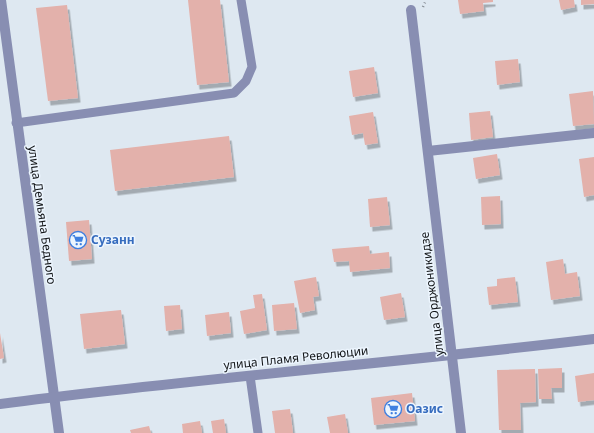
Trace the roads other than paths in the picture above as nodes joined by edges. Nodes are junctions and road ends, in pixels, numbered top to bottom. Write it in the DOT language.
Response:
graph roads {
  1 [pos="1,0"];
  2 [pos="240,0"];
  3 [pos="411,10"];
  4 [pos="16,122"];
  5 [pos="594,133"];
  6 [pos="428,151"];
  7 [pos="594,339"];
  8 [pos="452,356"];
  9 [pos="250,376"];
  10 [pos="55,397"];
  11 [pos="0,404"];
  12 [pos="59,433"];
  13 [pos="258,433"];
  14 [pos="461,433"];
  1 -- 4 [label="street, улица Демьяна Бедного"];
  2 -- 4 [label="lane"];
  3 -- 6 [label="street, улица Орджоникидзе"];
  4 -- 10 [label="street, улица Демьяна Бедного"];
  5 -- 6 [label="street"];
  6 -- 8 [label="street, улица Орджоникидзе"];
  7 -- 8 [label="street, улица Пламя Революции"];
  8 -- 9 [label="street, улица Пламя Революции"];
  8 -- 14 [label="street, улица Орджоникидзе"];
  9 -- 10 [label="street, улица Пламя Революции"];
  9 -- 13 [label="lane"];
  10 -- 11 [label="street, улица Пламя Революции"];
  10 -- 12 [label="street, улица Демьяна Бедного"];
}
